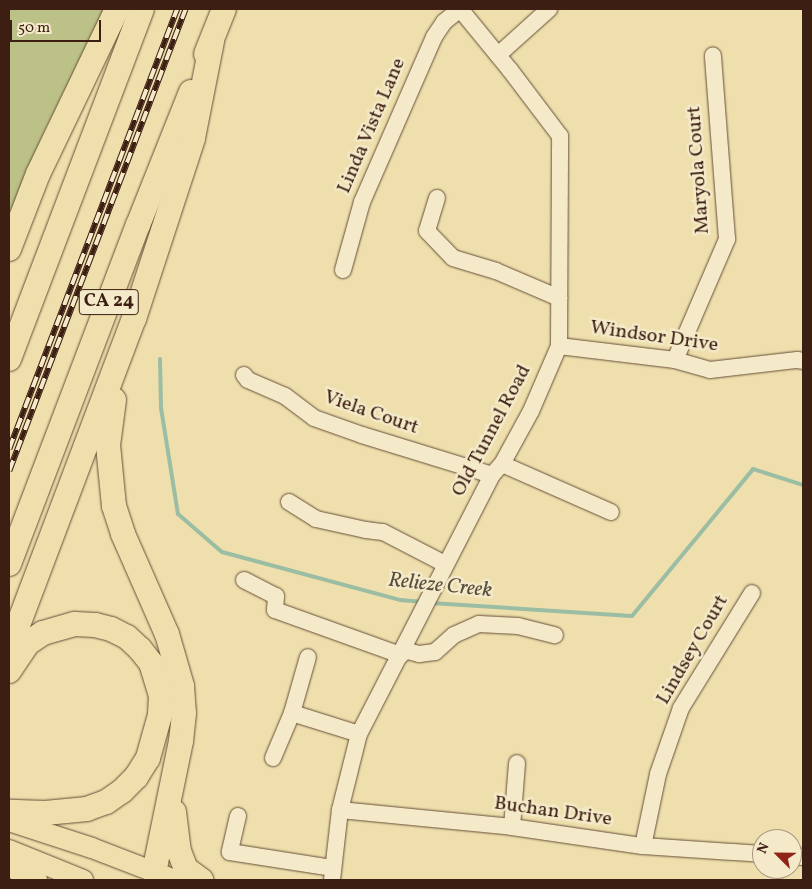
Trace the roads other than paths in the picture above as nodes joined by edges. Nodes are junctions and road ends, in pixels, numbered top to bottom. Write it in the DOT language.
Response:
graph roads {
  1 [pos="117,9"];
  2 [pos="142,9"];
  3 [pos="224,9"];
  4 [pos="460,9"];
  5 [pos="549,9"];
  6 [pos="212,41"];
  7 [pos="498,55"];
  8 [pos="713,56"];
  9 [pos="437,198"];
  10 [pos="9,249"];
  11 [pos="343,270"];
  12 [pos="559,298"];
  13 [pos="134,319"];
  14 [pos="559,346"];
  15 [pos="9,359"];
  16 [pos="675,360"];
  17 [pos="803,361"];
  18 [pos="244,376"];
  19 [pos="497,470"];
  20 [pos="289,502"];
  21 [pos="612,512"];
  22 [pos="9,564"];
  23 [pos="445,564"];
  24 [pos="244,580"];
  25 [pos="752,593"];
  26 [pos="555,635"];
  27 [pos="9,649"];
  28 [pos="402,652"];
  29 [pos="308,657"];
  30 [pos="9,671"];
  31 [pos="292,712"];
  32 [pos="359,734"];
  33 [pos="273,758"];
  34 [pos="517,763"];
  35 [pos="171,796"];
  36 [pos="340,810"];
  37 [pos="9,812"];
  38 [pos="238,816"];
  39 [pos="9,821"];
  40 [pos="512,828"];
  41 [pos="643,846"];
  42 [pos="9,850"];
  43 [pos="752,853"];
  44 [pos="9,863"];
  45 [pos="44,874"];
  46 [pos="332,874"];
  47 [pos="156,878"];
  48 [pos="71,880"];
  49 [pos="83,880"];
  50 [pos="201,880"];
  1 -- 10 [label="highway"];
  2 -- 15 [label="highway"];
  3 -- 6 [label="highway, CA 24"];
  4 -- 7 [label="street, Old Tunnel Road"];
  4 -- 11 [label="street, Linda Vista Lane"];
  5 -- 7 [label="street"];
  6 -- 13 [label="highway"];
  6 -- 22 [label="highway, CA 24"];
  7 -- 12 [label="street, Old Tunnel Road"];
  8 -- 16 [label="street, Maryola Court"];
  9 -- 12 [label="street"];
  12 -- 14 [label="street, Old Tunnel Road"];
  13 -- 27 [label="highway"];
  13 -- 35 [label="highway"];
  14 -- 16 [label="street, Windsor Drive"];
  14 -- 19 [label="street, Old Tunnel Road"];
  16 -- 17 [label="street, Windsor Drive"];
  18 -- 19 [label="street, Viela Court"];
  19 -- 21 [label="street, Viela Court"];
  19 -- 23 [label="street, Old Tunnel Road"];
  20 -- 23 [label="street"];
  23 -- 28 [label="street, Old Tunnel Road"];
  24 -- 28 [label="street"];
  25 -- 41 [label="street, Lindsey Court"];
  26 -- 28 [label="street"];
  28 -- 32 [label="street, Old Tunnel Road"];
  29 -- 31 [label="street"];
  30 -- 37 [label="highway"];
  31 -- 32 [label="street"];
  31 -- 33 [label="street"];
  32 -- 36 [label="street, Old Tunnel Road"];
  34 -- 40 [label="street"];
  35 -- 47 [label="highway"];
  35 -- 50 [label="highway"];
  36 -- 40 [label="street, Buchan Drive"];
  36 -- 46 [label="street, Old Tunnel Road"];
  38 -- 46 [label="street"];
  39 -- 47 [label="main road"];
  40 -- 41 [label="street, Buchan Drive"];
  41 -- 43 [label="street, Buchan Drive"];
  42 -- 45 [label="main road"];
  44 -- 45 [label="highway"];
  45 -- 48 [label="main road"];
  45 -- 49 [label="main road"];
}
